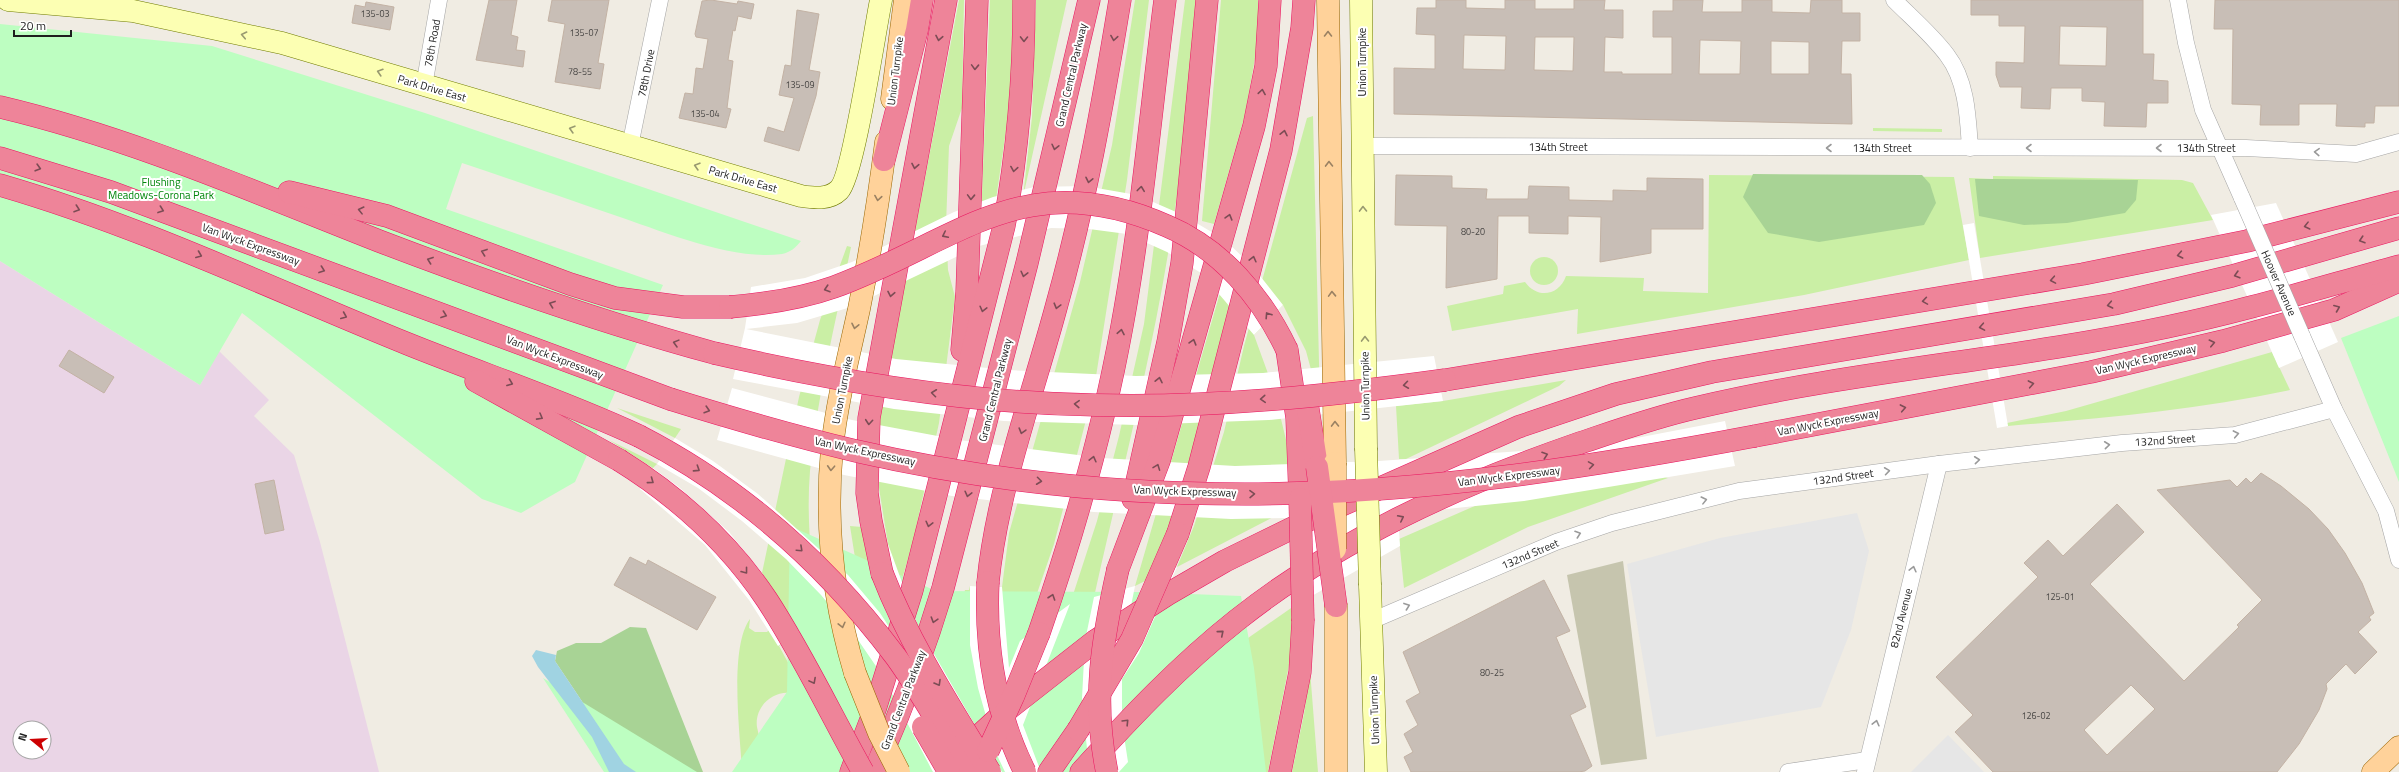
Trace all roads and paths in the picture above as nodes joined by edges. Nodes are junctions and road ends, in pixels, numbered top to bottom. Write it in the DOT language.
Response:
graph roads {
  1 [pos="8,0"];
  2 [pos="439,0"];
  3 [pos="660,0"];
  4 [pos="881,0"];
  5 [pos="905,0"];
  6 [pos="922,0"];
  7 [pos="946,0"];
  8 [pos="977,0"];
  9 [pos="1024,0"];
  10 [pos="1089,0"];
  11 [pos="1120,0"];
  12 [pos="1165,0"];
  13 [pos="1207,0"];
  14 [pos="1270,0"];
  15 [pos="1292,0"];
  16 [pos="1304,0"];
  17 [pos="1328,0"];
  18 [pos="1361,0"];
  19 [pos="1894,0"];
  20 [pos="2178,0"];
  21 [pos="1293,83"];
  22 [pos="424,86"];
  23 [pos="0,107"];
  24 [pos="2399,142"];
  25 [pos="630,146"];
  26 [pos="1362,146"];
  27 [pos="1970,148"];
  28 [pos="2220,149"];
  29 [pos="0,158"];
  30 [pos="884,160"];
  31 [pos="216,175"];
  32 [pos="0,185"];
  33 [pos="2399,202"];
  34 [pos="2399,228"];
  35 [pos="2399,266"];
  36 [pos="2399,281"];
  37 [pos="408,344"];
  38 [pos="1287,350"];
  39 [pos="2334,409"];
  40 [pos="952,432"];
  41 [pos="1939,464"];
  42 [pos="1326,465"];
  43 [pos="2399,560"];
  44 [pos="1118,569"];
  45 [pos="1336,606"];
  46 [pos="861,613"];
  47 [pos="1371,621"];
  48 [pos="2399,747"];
  49 [pos="989,762"];
  50 [pos="1866,766"];
  51 [pos="851,772"];
  52 [pos="863,772"];
  53 [pos="874,772"];
  54 [pos="899,772"];
  55 [pos="943,772"];
  56 [pos="949,772"];
  57 [pos="969,772"];
  58 [pos="978,772"];
  59 [pos="1025,772"];
  60 [pos="1049,772"];
  61 [pos="1082,772"];
  62 [pos="1107,772"];
  63 [pos="1280,772"];
  64 [pos="1336,772"];
  65 [pos="1376,772"];
  66 [pos="1788,772"];
  67 [pos="2373,772"];
  22 -- 1 [label="street, Park Drive East, one-way"];
  2 -- 22 [label="street, 78th Road"];
  3 -- 25 [label="street, 78th Drive"];
  4 -- 25 [label="street, Park Drive East, one-way"];
  5 -- 30 [label="main road, Union Turnpike"];
  6 -- 30 [label="highway"];
  7 -- 49 [label="highway, one-way, bridge"];
  8 -- 40 [label="highway, one-way"];
  9 -- 40 [label="highway, one-way"];
  10 -- 53 [label="highway, Grand Central Parkway, one-way"];
  11 -- 59 [label="highway, one-way, bridge"];
  49 -- 12 [label="highway, one-way, bridge"];
  44 -- 13 [label="highway, one-way"];
  44 -- 14 [label="highway, one-way"];
  15 -- 21 [label="highway"];
  16 -- 21 [label="highway"];
  42 -- 17 [label="main road, one-way"];
  18 -- 26 [label="street, Union Turnpike"];
  19 -- 27 [label="street"];
  20 -- 28 [label="street, Hoover Avenue"];
  60 -- 21 [label="highway, one-way, bridge"];
  25 -- 22 [label="street, Park Drive East, one-way"];
  23 -- 31 [label="highway"];
  24 -- 28 [label="street, 134th Street, one-way"];
  27 -- 26 [label="street, 134th Street, one-way"];
  47 -- 26 [label="street, Union Turnpike, one-way, bridge"];
  28 -- 27 [label="street, 134th Street, one-way"];
  28 -- 39 [label="street, Hoover Avenue, bridge"];
  29 -- 36 [label="highway, Van Wyck Expressway, one-way, bridge"];
  30 -- 54 [label="main road, Union Turnpike, one-way, bridge"];
  33 -- 31 [label="highway, one-way, bridge"];
  38 -- 31 [label="highway, one-way, bridge"];
  32 -- 37 [label="highway, one-way"];
  34 -- 55 [label="highway, one-way"];
  61 -- 35 [label="highway, one-way"];
  37 -- 46 [label="highway, one-way, bridge"];
  37 -- 52 [label="highway, one-way, bridge"];
  38 -- 42 [label="highway"];
  38 -- 63 [label="highway, bridge"];
  41 -- 39 [label="street, 132nd Street, one-way"];
  39 -- 43 [label="street, Hoover Avenue"];
  40 -- 51 [label="highway, one-way"];
  47 -- 41 [label="street, 132nd Street, one-way"];
  50 -- 41 [label="street, 82nd Avenue, one-way"];
  42 -- 45 [label="highway, bridge"];
  44 -- 62 [label="highway, bridge"];
  45 -- 64 [label="main road"];
  46 -- 56 [label="highway, bridge"];
  46 -- 57 [label="highway, bridge"];
  47 -- 65 [label="street, Union Turnpike"];
  48 -- 67 [label="main road"];
  49 -- 58 [label="highway"];
  50 -- 66 [label="street"];
}
